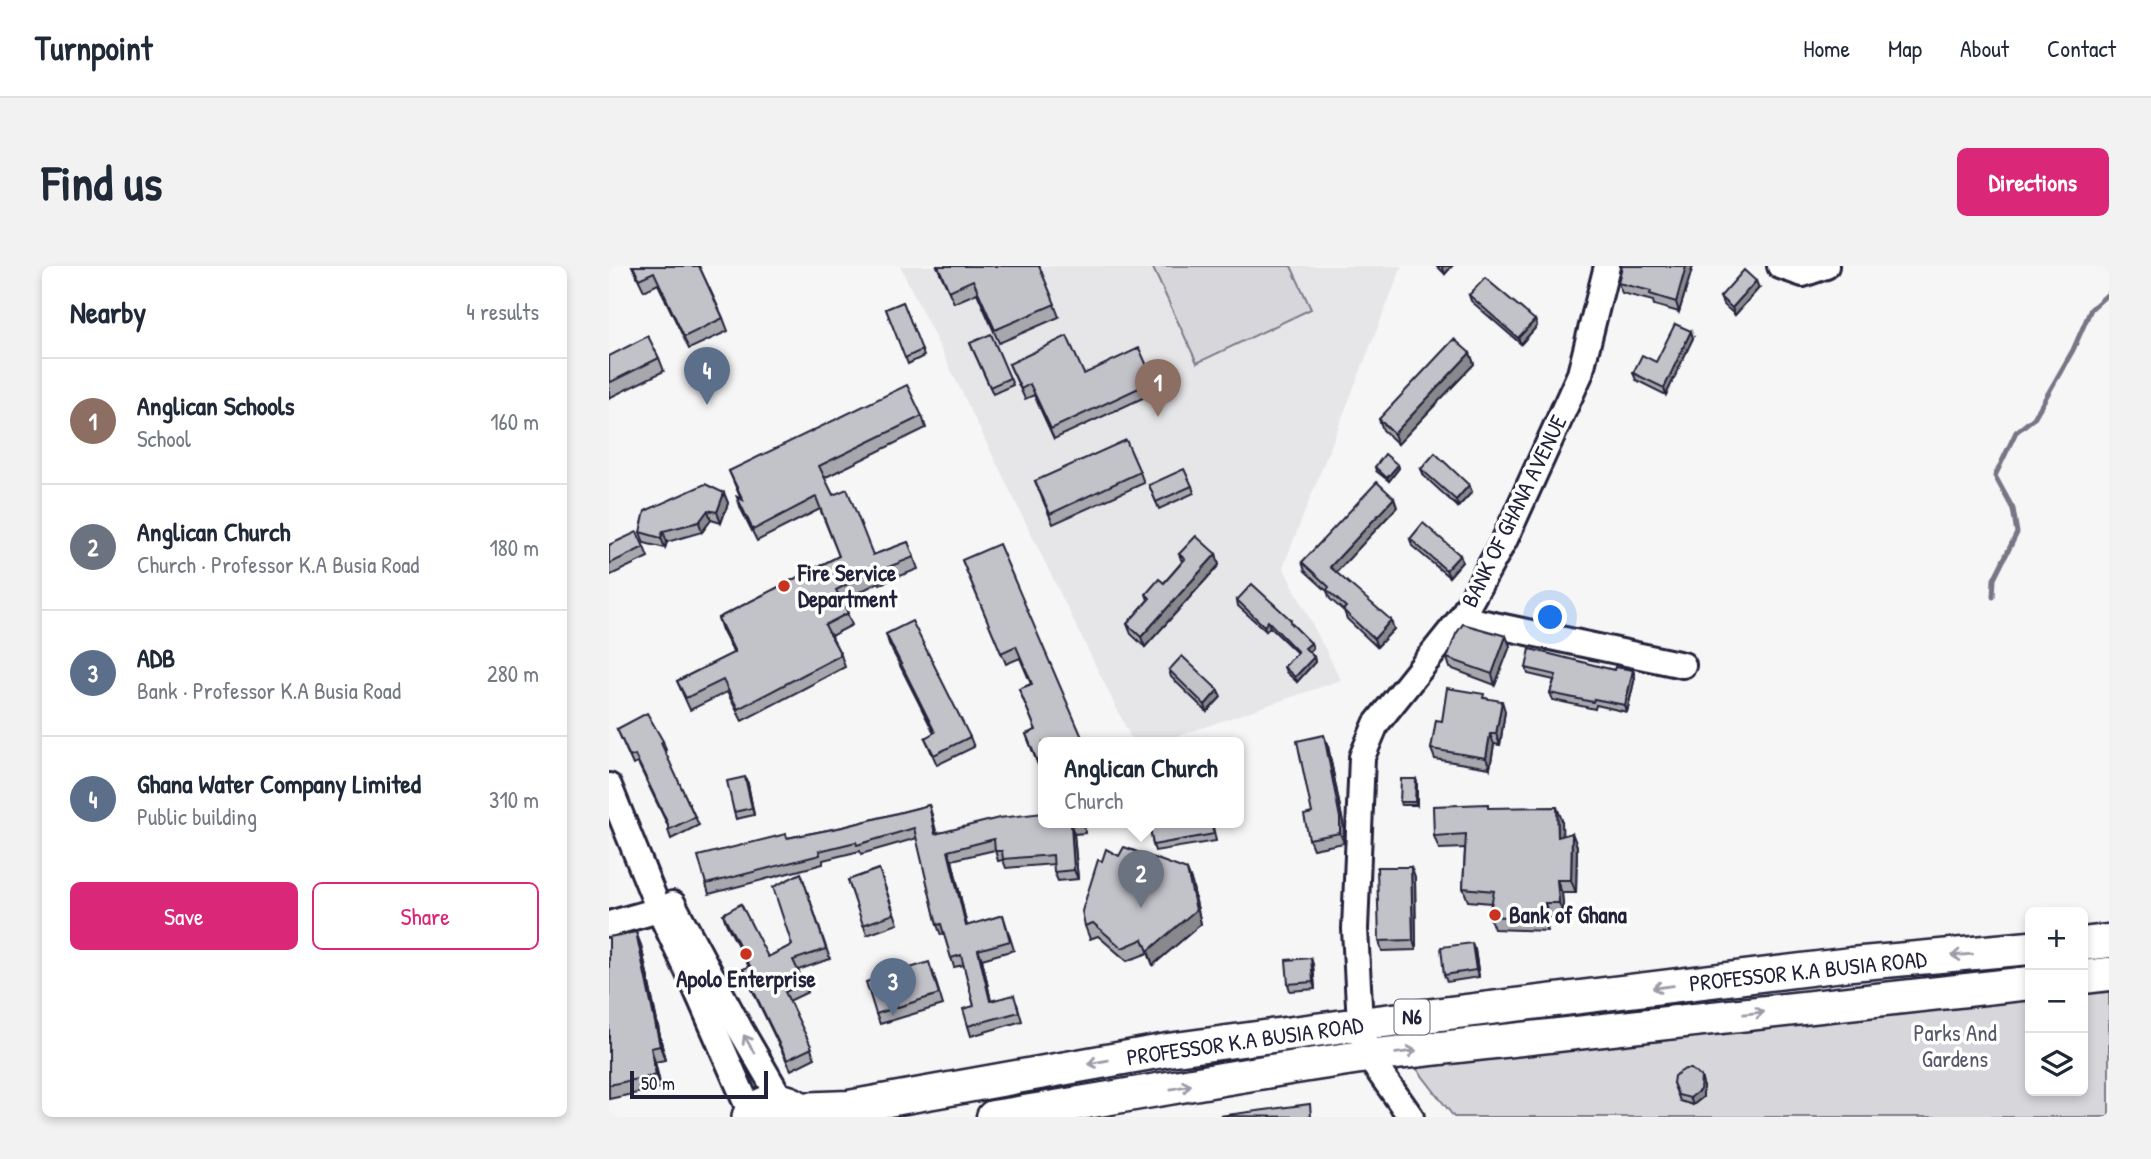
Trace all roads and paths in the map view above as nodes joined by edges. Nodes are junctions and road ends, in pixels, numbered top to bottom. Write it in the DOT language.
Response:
graph roads {
  1 [pos="1607,266"];
  2 [pos="1780,266"];
  3 [pos="1826,266"];
  4 [pos="1461,618"];
  5 [pos="1683,665"];
  6 [pos="613,794"];
  7 [pos="659,910"];
  8 [pos="609,923"];
  9 [pos="2109,941"];
  10 [pos="2088,943"];
  11 [pos="2025,948"];
  12 [pos="2109,974"];
  13 [pos="2088,976"];
  14 [pos="2025,984"];
  15 [pos="1360,1024"];
  16 [pos="1368,1056"];
  17 [pos="778,1112"];
  18 [pos="993,1117"];
  19 [pos="1411,1117"];
  1 -- 4 [label="street, BANK OF GHANA AVENUE"];
  2 -- 3 [label="street"];
  4 -- 5 [label="street"];
  4 -- 15 [label="street, BANK OF GHANA AVENUE"];
  6 -- 7 [label="street"];
  17 -- 6 [label="street, one-way"];
  7 -- 8 [label="street"];
  7 -- 17 [label="street"];
  9 -- 10 [label="main road"];
  11 -- 15 [label="main road, PROFESSOR K.A BUSIA ROAD / N6, one-way"];
  12 -- 13 [label="main road"];
  16 -- 14 [label="main road, PROFESSOR K.A BUSIA ROAD / N6, one-way"];
  15 -- 16 [label="street, BANK OF GHANA AVENUE"];
  15 -- 17 [label="main road, PROFESSOR K.A BUSIA ROAD / N6, one-way"];
  18 -- 16 [label="main road, PROFESSOR K.A BUSIA ROAD / N6, one-way"];
  16 -- 19 [label="street"];
}
